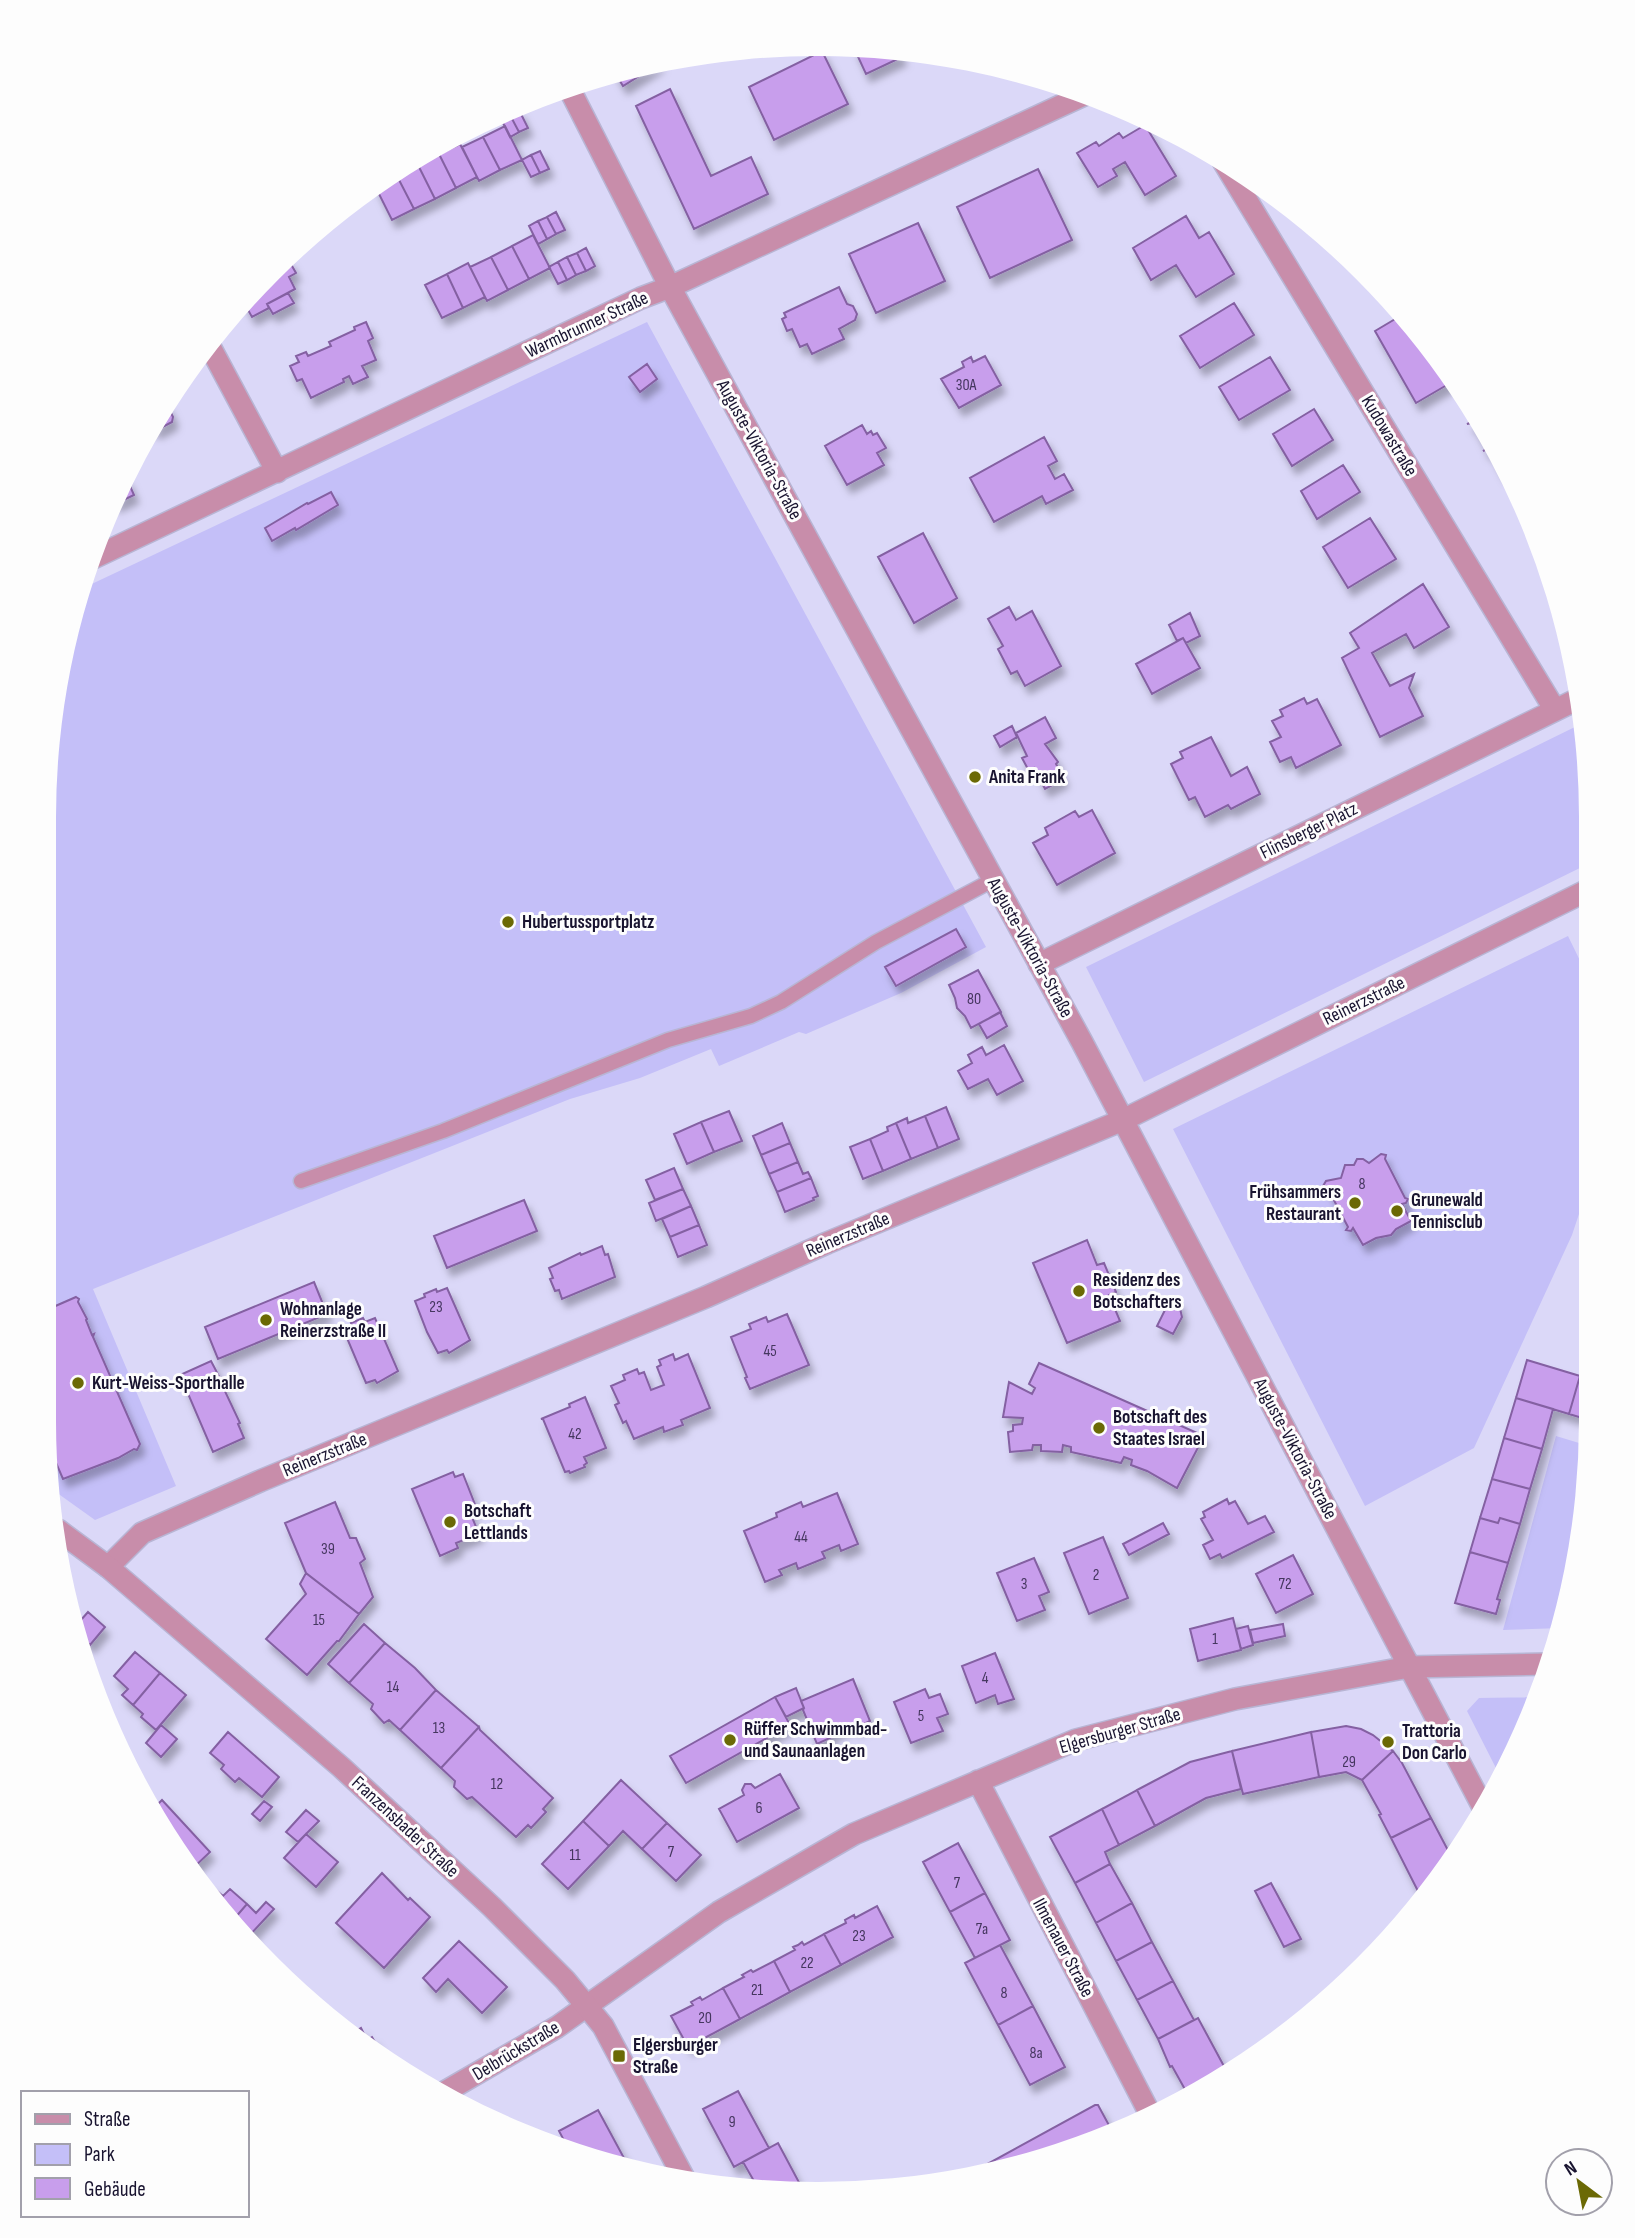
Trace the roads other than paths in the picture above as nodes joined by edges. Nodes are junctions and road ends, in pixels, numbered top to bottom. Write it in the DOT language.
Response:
graph roads {
  1 [pos="573,96"];
  2 [pos="1073,100"];
  3 [pos="1235,180"];
  4 [pos="670,287"];
  5 [pos="213,354"];
  6 [pos="277,472"];
  7 [pos="104,553"];
  8 [pos="1570,703"];
  9 [pos="1555,710"];
  10 [pos="993,880"];
  11 [pos="1579,894"];
  12 [pos="1039,964"];
  13 [pos="1123,1120"];
  14 [pos="301,1181"];
  15 [pos="66,1536"];
  16 [pos="108,1567"];
  17 [pos="1539,1664"];
  18 [pos="1409,1667"];
  19 [pos="978,1781"];
  20 [pos="1478,1798"];
  21 [pos="588,2006"];
  22 [pos="452,2088"];
  23 [pos="1146,2107"];
  24 [pos="679,2169"];
  1 -- 4 [label="street, Auguste-Viktoria-Straße"];
  2 -- 4 [label="street, Warmbrunner Straße"];
  3 -- 9 [label="street, Kudowastraße"];
  4 -- 6 [label="street, Warmbrunner Straße"];
  4 -- 10 [label="street, Auguste-Viktoria-Straße"];
  5 -- 6 [label="street"];
  6 -- 7 [label="street, Warmbrunner Straße"];
  8 -- 9 [label="street, Flinsberger Platz"];
  9 -- 12 [label="street, Flinsberger Platz"];
  10 -- 12 [label="street, Auguste-Viktoria-Straße"];
  10 -- 14 [label="lane"];
  11 -- 13 [label="street, Reinerzstraße"];
  12 -- 13 [label="street, Auguste-Viktoria-Straße"];
  13 -- 16 [label="street, Reinerzstraße"];
  13 -- 18 [label="street, Auguste-Viktoria-Straße"];
  15 -- 16 [label="street, Franzensbader Straße"];
  16 -- 21 [label="street, Franzensbader Straße"];
  17 -- 18 [label="street, Elgersburger Straße"];
  18 -- 19 [label="street, Elgersburger Straße"];
  18 -- 20 [label="street, Auguste-Viktoria-Straße"];
  19 -- 21 [label="street, Elgersburger Straße"];
  19 -- 23 [label="street, Ilmenauer Straße"];
  21 -- 22 [label="street, Delbrückstraße"];
  21 -- 24 [label="street, Franzensbader Straße"];
}
